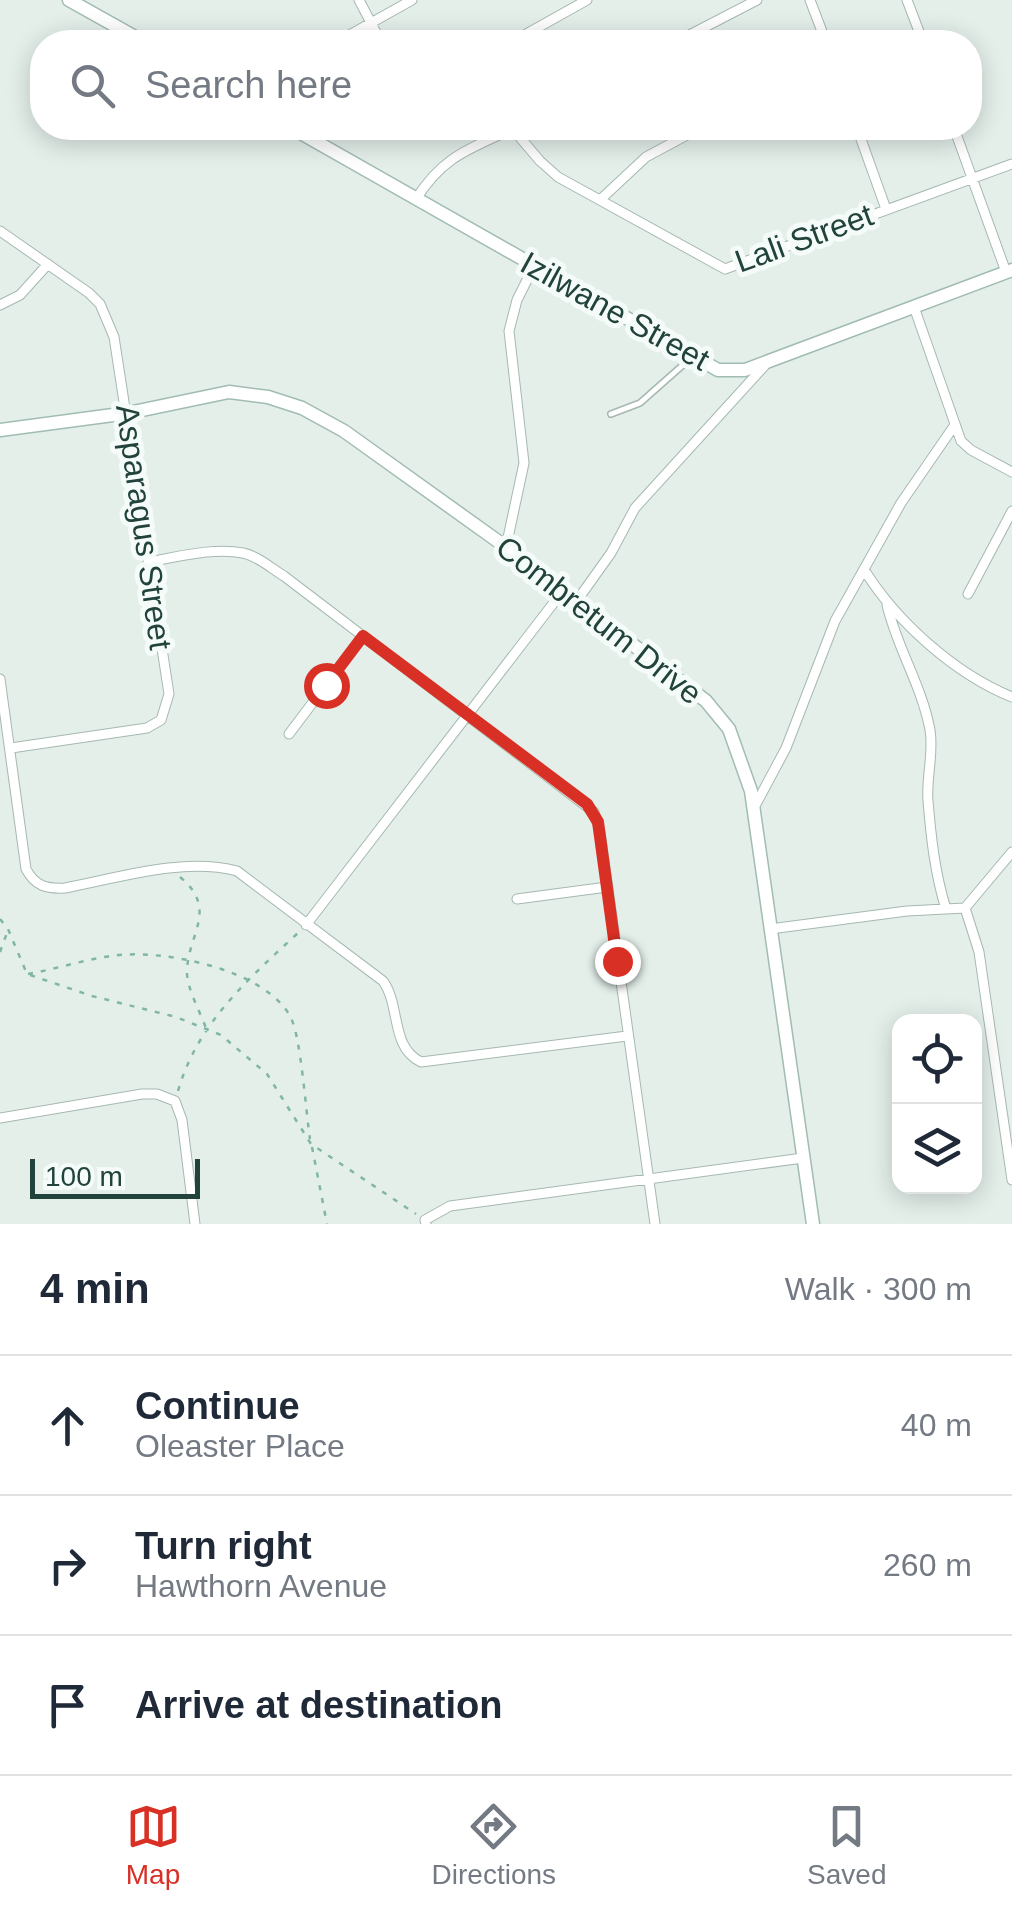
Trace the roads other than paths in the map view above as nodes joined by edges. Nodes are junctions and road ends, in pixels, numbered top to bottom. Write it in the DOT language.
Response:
graph roads {
  1 [pos="70,0"];
  2 [pos="359,0"];
  3 [pos="412,0"];
  4 [pos="587,0"];
  5 [pos="757,0"];
  6 [pos="810,0"];
  7 [pos="907,0"];
  8 [pos="371,23"];
  9 [pos="123,30"];
  10 [pos="358,30"];
  11 [pos="375,30"];
  12 [pos="533,30"];
  13 [pos="699,30"];
  14 [pos="821,30"];
  15 [pos="918,30"];
  16 [pos="313,140"];
  17 [pos="489,140"];
  18 [pos="523,140"];
  19 [pos="678,140"];
  20 [pos="861,140"];
  21 [pos="959,140"];
  22 [pos="1012,164"];
  23 [pos="974,180"];
  24 [pos="416,199"];
  25 [pos="600,200"];
  26 [pos="886,209"];
  27 [pos="0,230"];
  28 [pos="48,264"];
  29 [pos="534,266"];
  30 [pos="1009,271"];
  31 [pos="0,305"];
  32 [pos="914,308"];
  33 [pos="692,357"];
  34 [pos="769,362"];
  35 [pos="128,413"];
  36 [pos="612,414"];
  37 [pos="954,426"];
  38 [pos="0,430"];
  39 [pos="1012,472"];
  40 [pos="1012,511"];
  41 [pos="506,548"];
  42 [pos="148,562"];
  43 [pos="865,571"];
  44 [pos="562,592"];
  45 [pos="968,594"];
  46 [pos="576,602"];
  47 [pos="887,605"];
  48 [pos="363,636"];
  49 [pos="0,679"];
  50 [pos="1012,696"];
  51 [pos="468,714"];
  52 [pos="289,734"];
  53 [pos="10,748"];
  54 [pos="754,808"];
  55 [pos="1012,852"];
  56 [pos="608,886"];
  57 [pos="517,899"];
  58 [pos="965,908"];
  59 [pos="946,909"];
  60 [pos="306,925"];
  61 [pos="770,929"];
  62 [pos="627,1036"];
  63 [pos="0,1118"];
  64 [pos="803,1158"];
  65 [pos="649,1179"];
  66 [pos="1012,1180"];
  67 [pos="426,1222"];
  68 [pos="196,1224"];
  69 [pos="655,1224"];
  70 [pos="813,1224"];
  1 -- 9 [label="street"];
  2 -- 8 [label="street"];
  3 -- 8 [label="street"];
  4 -- 12 [label="street"];
  5 -- 13 [label="street"];
  6 -- 14 [label="street"];
  7 -- 15 [label="street"];
  8 -- 10 [label="street"];
  8 -- 11 [label="street"];
  16 -- 24 [label="street, Izilwane Street"];
  17 -- 24 [label="street"];
  18 -- 25 [label="street, Lali Street"];
  19 -- 25 [label="street"];
  20 -- 26 [label="street"];
  21 -- 23 [label="street"];
  22 -- 23 [label="street, Lali Street"];
  23 -- 26 [label="street, Lali Street"];
  23 -- 30 [label="street"];
  24 -- 29 [label="street, Izilwane Street"];
  25 -- 26 [label="street, Lali Street"];
  27 -- 28 [label="street, Asparagus Street"];
  28 -- 31 [label="street"];
  28 -- 35 [label="street, Asparagus Street"];
  29 -- 33 [label="street, Izilwane Street"];
  29 -- 41 [label="street"];
  30 -- 32 [label="street, Izilwane Street"];
  32 -- 34 [label="street, Izilwane Street"];
  32 -- 37 [label="street"];
  33 -- 34 [label="street, Izilwane Street"];
  33 -- 36 [label="lane"];
  34 -- 46 [label="street"];
  35 -- 38 [label="street, Combretum Drive"];
  35 -- 41 [label="street, Combretum Drive"];
  35 -- 42 [label="street, Asparagus Street"];
  37 -- 39 [label="street"];
  37 -- 43 [label="street"];
  40 -- 45 [label="street"];
  41 -- 44 [label="street, Combretum Drive"];
  42 -- 48 [label="street"];
  42 -- 53 [label="street, Asparagus Street"];
  43 -- 47 [label="street"];
  43 -- 54 [label="street"];
  44 -- 46 [label="street, Combretum Drive"];
  44 -- 51 [label="street"];
  46 -- 54 [label="street, Combretum Drive"];
  47 -- 50 [label="street"];
  47 -- 59 [label="street"];
  48 -- 51 [label="street"];
  48 -- 52 [label="street"];
  49 -- 53 [label="street"];
  51 -- 56 [label="street"];
  51 -- 60 [label="street"];
  53 -- 60 [label="street"];
  54 -- 61 [label="street, Combretum Drive"];
  55 -- 58 [label="street"];
  56 -- 57 [label="street"];
  56 -- 62 [label="street"];
  58 -- 59 [label="street"];
  58 -- 66 [label="street"];
  59 -- 61 [label="street"];
  60 -- 62 [label="street"];
  61 -- 64 [label="street, Combretum Drive"];
  62 -- 65 [label="street"];
  63 -- 68 [label="street"];
  64 -- 65 [label="street"];
  64 -- 70 [label="street, Combretum Drive"];
  65 -- 67 [label="street"];
  65 -- 69 [label="street"];
}
